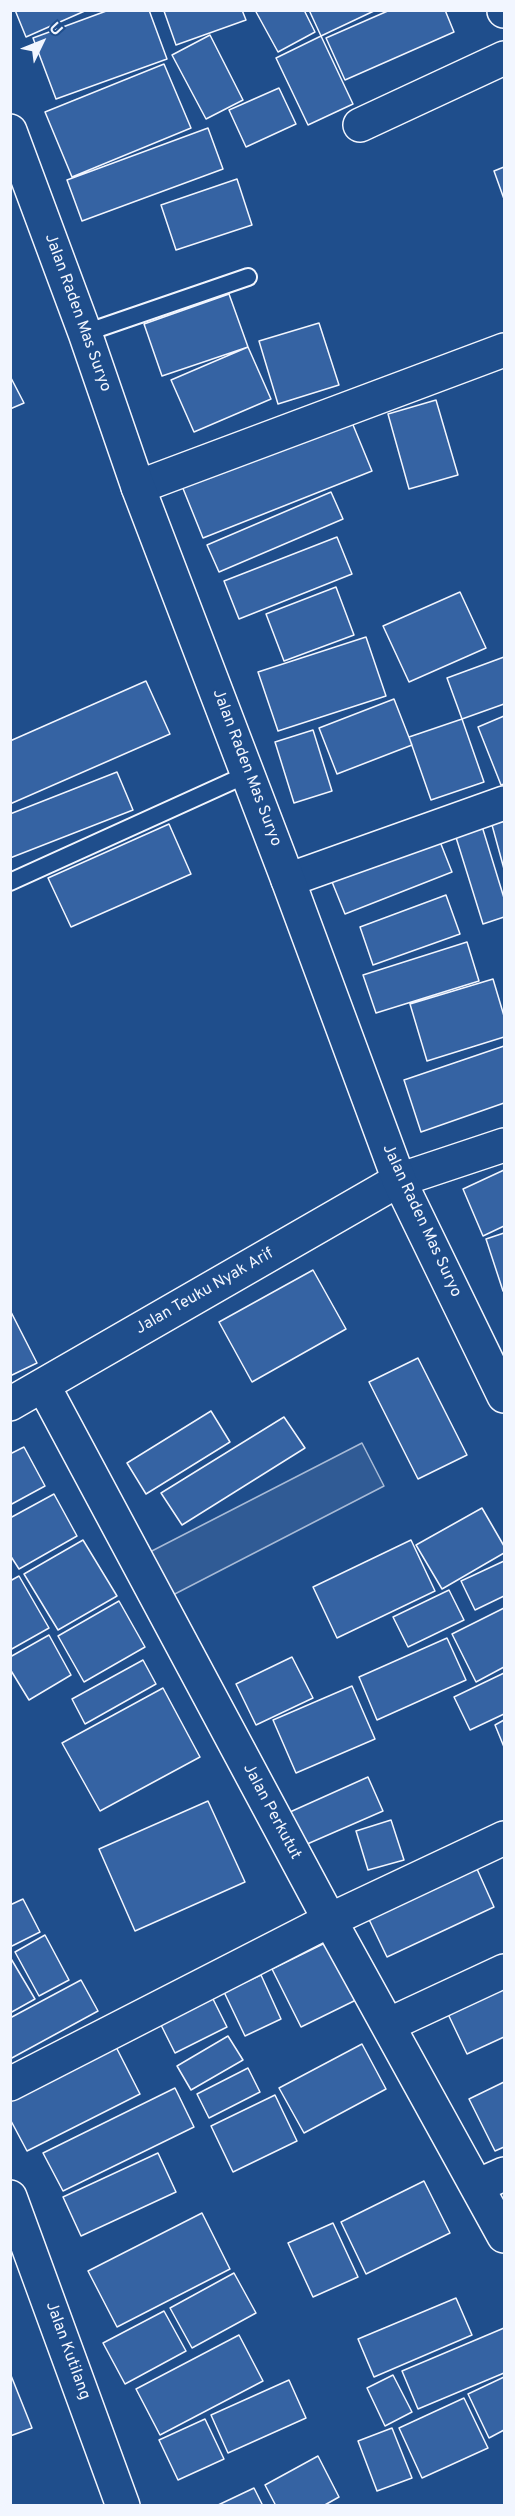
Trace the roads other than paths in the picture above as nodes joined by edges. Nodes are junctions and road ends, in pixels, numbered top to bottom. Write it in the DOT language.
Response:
graph roads {
  1 [pos="504,58"];
  2 [pos="360,125"];
  3 [pos="10,131"];
  4 [pos="248,277"];
  5 [pos="86,333"];
  6 [pos="504,350"];
  7 [pos="138,487"];
  8 [pos="248,774"];
  9 [pos="504,803"];
  10 [pos="288,880"];
  11 [pos="10,882"];
  12 [pos="504,1145"];
  13 [pos="399,1180"];
  14 [pos="43,1385"];
  15 [pos="504,1396"];
  16 [pos="10,1404"];
  17 [pos="504,1838"];
  18 [pos="330,1920"];
  19 [pos="504,1971"];
  20 [pos="388,2025"];
  21 [pos="10,2084"];
  22 [pos="491,2180"];
  23 [pos="10,2197"];
  24 [pos="504,2236"];
  25 [pos="123,2505"];
  1 -- 2 [label="street"];
  3 -- 5 [label="street, Jalan Raden Mas Suryo"];
  4 -- 5 [label="lane"];
  5 -- 7 [label="street, Jalan Raden Mas Suryo"];
  6 -- 7 [label="street"];
  7 -- 8 [label="street, Jalan Raden Mas Suryo"];
  8 -- 10 [label="street, Jalan Raden Mas Suryo"];
  8 -- 11 [label="lane"];
  9 -- 10 [label="street"];
  10 -- 13 [label="street, Jalan Raden Mas Suryo"];
  12 -- 13 [label="street, Jalan Teuku Nyak Arif"];
  13 -- 14 [label="street, Jalan Teuku Nyak Arif"];
  13 -- 15 [label="street, Jalan Raden Mas Suryo"];
  14 -- 16 [label="street, Jalan Teuku Nyak Arif"];
  14 -- 18 [label="street, Jalan Perkutut"];
  17 -- 18 [label="street"];
  18 -- 20 [label="street, Jalan Perkutut"];
  18 -- 21 [label="street"];
  19 -- 20 [label="street"];
  20 -- 22 [label="street, Jalan Perkutut"];
  22 -- 24 [label="street, Jalan Perkutut"];
  23 -- 25 [label="street, Jalan Kutilang"];
}
